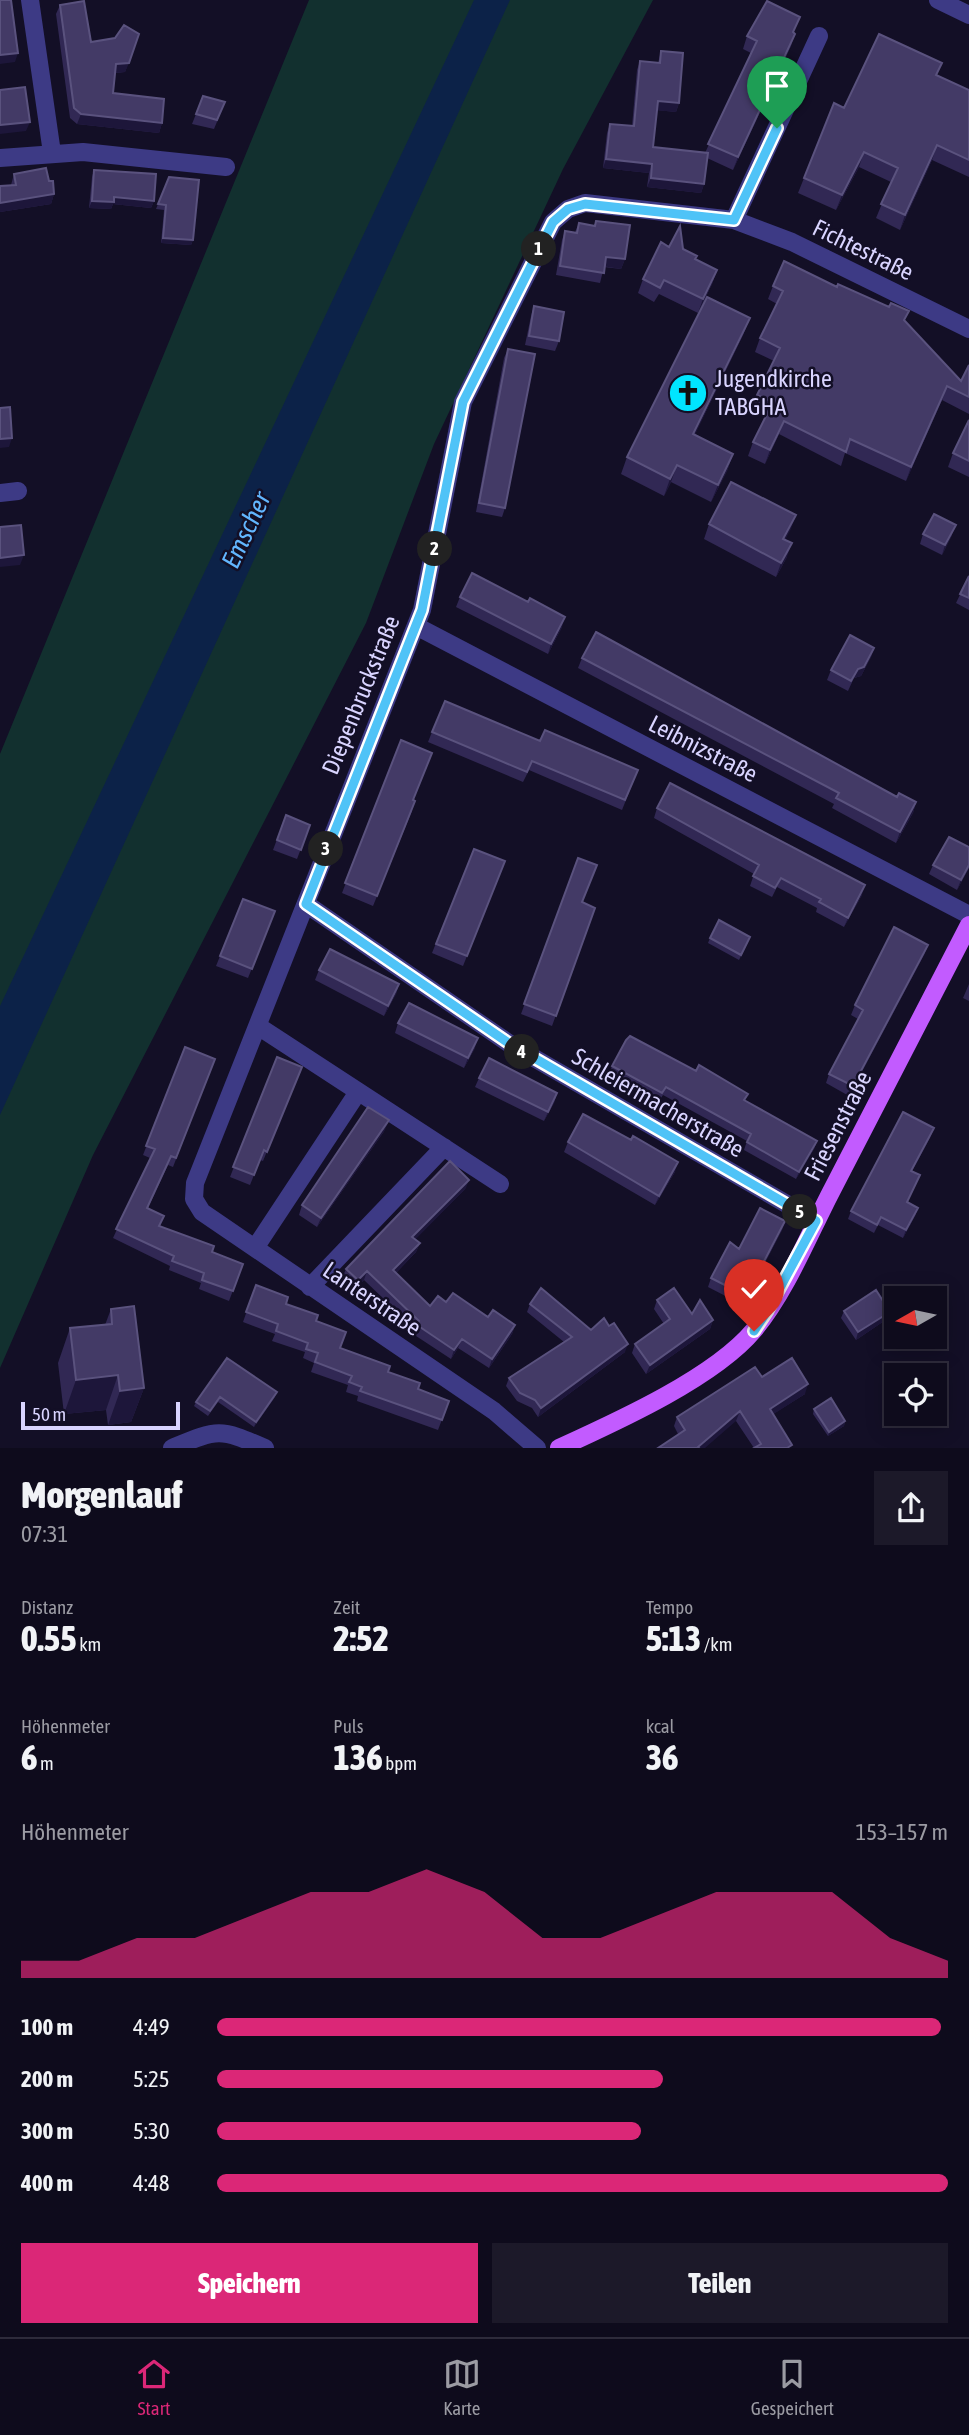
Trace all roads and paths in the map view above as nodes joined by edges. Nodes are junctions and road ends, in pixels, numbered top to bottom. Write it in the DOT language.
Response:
graph roads {
  1 [pos="30,0"];
  2 [pos="938,0"];
  3 [pos="969,15"];
  4 [pos="819,36"];
  5 [pos="52,153"];
  6 [pos="0,158"];
  7 [pos="226,167"];
  8 [pos="734,220"];
  9 [pos="553,222"];
  10 [pos="969,329"];
  11 [pos="416,626"];
  12 [pos="306,904"];
  13 [pos="969,915"];
  14 [pos="969,925"];
  15 [pos="258,1026"];
  16 [pos="358,1092"];
  17 [pos="444,1147"];
  18 [pos="195,1183"];
  19 [pos="500,1184"];
  20 [pos="816,1221"];
  21 [pos="255,1248"];
  22 [pos="310,1287"];
  23 [pos="172,1448"];
  24 [pos="265,1448"];
  25 [pos="537,1448"];
  26 [pos="559,1448"];
  1 -- 5 [label="street"];
  2 -- 3 [label="street"];
  4 -- 8 [label="street"];
  5 -- 6 [label="street"];
  5 -- 7 [label="street"];
  8 -- 9 [label="street, Fichtestraße"];
  8 -- 10 [label="street, Fichtestraße"];
  9 -- 11 [label="street, Diepenbruckstraße"];
  11 -- 12 [label="street, Diepenbruckstraße"];
  11 -- 13 [label="street, Leibnizstraße"];
  12 -- 15 [label="street, Diepenbruckstraße"];
  12 -- 20 [label="street, Schleiermacherstraße"];
  14 -- 20 [label="main road, Friesenstraße"];
  15 -- 16 [label="street"];
  15 -- 18 [label="street, Diepenbruckstraße"];
  16 -- 17 [label="street"];
  16 -- 21 [label="street"];
  17 -- 19 [label="street"];
  17 -- 22 [label="street"];
  18 -- 21 [label="street, Lanterstraße"];
  20 -- 26 [label="main road, Friesenstraße"];
  21 -- 22 [label="street, Lanterstraße"];
  22 -- 25 [label="street, Lanterstraße"];
  23 -- 24 [label="street"];
}
